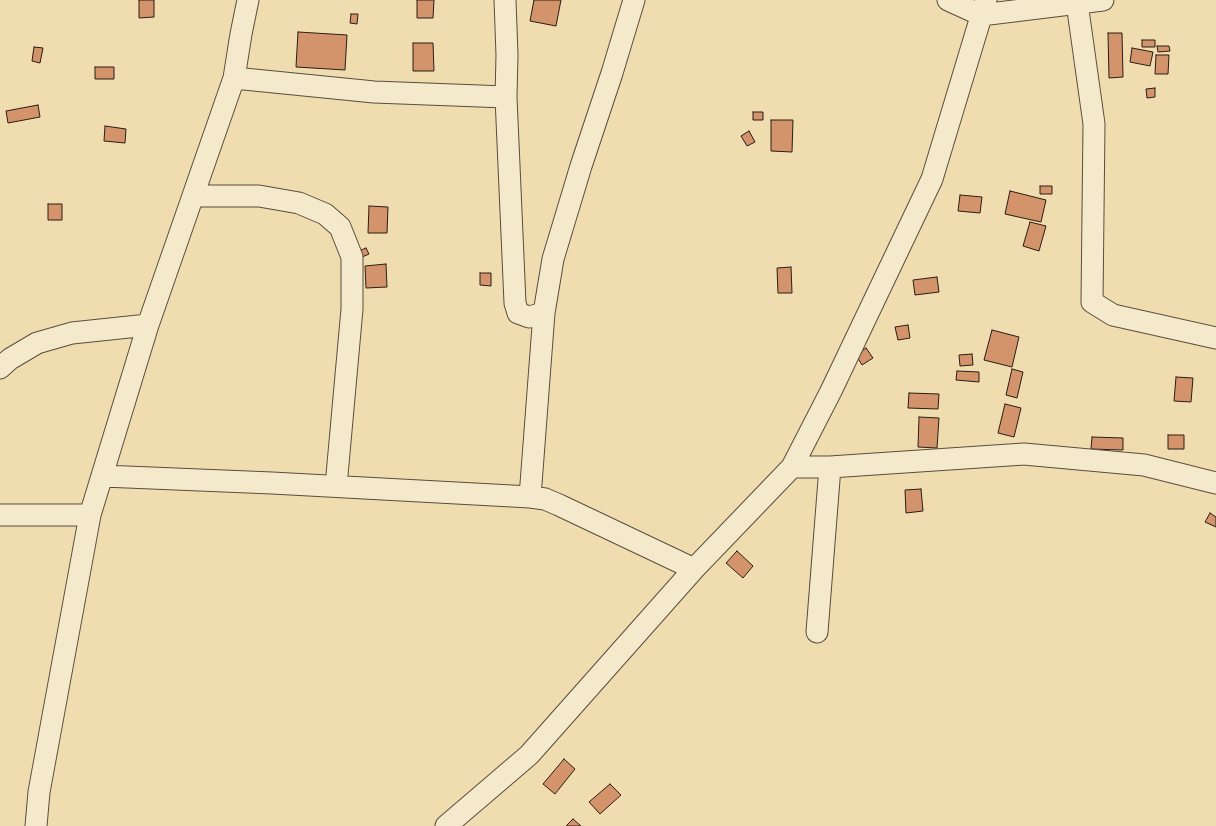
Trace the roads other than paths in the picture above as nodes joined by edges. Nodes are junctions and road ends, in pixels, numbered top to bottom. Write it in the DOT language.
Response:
graph roads {
  1 [pos="248,0"];
  2 [pos="505,0"];
  3 [pos="634,0"];
  4 [pos="948,0"];
  5 [pos="1103,0"];
  6 [pos="1077,3"];
  7 [pos="983,8"];
  8 [pos="234,78"];
  9 [pos="506,97"];
  10 [pos="193,196"];
  11 [pos="544,314"];
  12 [pos="148,325"];
  13 [pos="1216,338"];
  14 [pos="0,368"];
  15 [pos="792,467"];
  16 [pos="830,468"];
  17 [pos="103,476"];
  18 [pos="1216,483"];
  19 [pos="336,486"];
  20 [pos="530,497"];
  21 [pos="0,515"];
  22 [pos="90,515"];
  23 [pos="694,570"];
  24 [pos="816,632"];
  25 [pos="36,826"];
  26 [pos="446,826"];
  1 -- 8 [label="street"];
  2 -- 9 [label="street"];
  3 -- 11 [label="street"];
  4 -- 7 [label="street"];
  5 -- 6 [label="street"];
  6 -- 7 [label="street"];
  6 -- 13 [label="street"];
  7 -- 15 [label="street"];
  8 -- 9 [label="street"];
  8 -- 10 [label="street"];
  9 -- 11 [label="street"];
  10 -- 12 [label="street"];
  10 -- 19 [label="street"];
  11 -- 20 [label="street"];
  12 -- 14 [label="street"];
  12 -- 17 [label="street"];
  15 -- 16 [label="street"];
  15 -- 23 [label="street"];
  16 -- 18 [label="street"];
  16 -- 24 [label="street"];
  17 -- 19 [label="street"];
  17 -- 22 [label="street"];
  19 -- 20 [label="street"];
  20 -- 23 [label="street"];
  21 -- 22 [label="street"];
  22 -- 25 [label="street"];
  23 -- 26 [label="street"];
}
